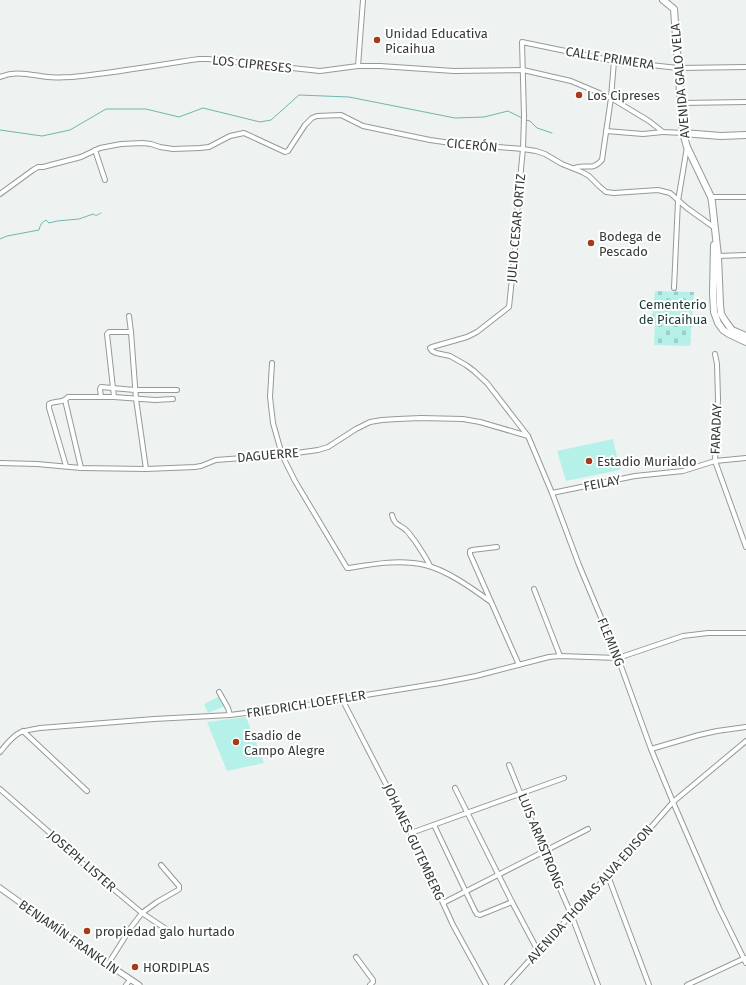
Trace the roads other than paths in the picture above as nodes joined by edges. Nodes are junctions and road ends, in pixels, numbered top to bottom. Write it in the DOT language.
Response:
graph roads {
  1 [pos="363,0"];
  2 [pos="663,0"];
  3 [pos="614,61"];
  4 [pos="358,66"];
  5 [pos="746,67"];
  6 [pos="678,68"];
  7 [pos="523,70"];
  8 [pos="0,77"];
  9 [pos="610,98"];
  10 [pos="746,102"];
  11 [pos="680,103"];
  12 [pos="606,131"];
  13 [pos="663,132"];
  14 [pos="683,133"];
  15 [pos="746,135"];
  16 [pos="686,148"];
  17 [pos="523,149"];
  18 [pos="95,150"];
  19 [pos="574,168"];
  20 [pos="105,180"];
  21 [pos="0,194"];
  22 [pos="711,197"];
  23 [pos="746,197"];
  24 [pos="678,201"];
  25 [pos="716,231"];
  26 [pos="746,255"];
  27 [pos="718,256"];
  28 [pos="674,288"];
  29 [pos="129,316"];
  30 [pos="131,332"];
  31 [pos="746,336"];
  32 [pos="746,342"];
  33 [pos="436,353"];
  34 [pos="715,354"];
  35 [pos="272,363"];
  36 [pos="113,388"];
  37 [pos="135,390"];
  38 [pos="177,390"];
  39 [pos="101,397"];
  40 [pos="114,397"];
  41 [pos="136,399"];
  42 [pos="174,399"];
  43 [pos="65,400"];
  44 [pos="528,436"];
  45 [pos="282,455"];
  46 [pos="746,458"];
  47 [pos="715,461"];
  48 [pos="0,463"];
  49 [pos="66,466"];
  50 [pos="81,468"];
  51 [pos="146,469"];
  52 [pos="552,493"];
  53 [pos="392,515"];
  54 [pos="497,547"];
  55 [pos="746,547"];
  56 [pos="430,566"];
  57 [pos="534,589"];
  58 [pos="491,602"];
  59 [pos="746,633"];
  60 [pos="560,656"];
  61 [pos="618,658"];
  62 [pos="519,665"];
  63 [pos="219,692"];
  64 [pos="342,699"];
  65 [pos="230,715"];
  66 [pos="746,727"];
  67 [pos="23,731"];
  68 [pos="746,741"];
  69 [pos="652,749"];
  70 [pos="0,752"];
  71 [pos="509,765"];
  72 [pos="564,778"];
  73 [pos="456,788"];
  74 [pos="0,789"];
  75 [pos="87,791"];
  76 [pos="521,793"];
  77 [pos="673,802"];
  78 [pos="468,812"];
  79 [pos="434,825"];
  80 [pos="588,829"];
  81 [pos="412,833"];
  82 [pos="544,852"];
  83 [pos="161,866"];
  84 [pos="499,875"];
  85 [pos="608,876"];
  86 [pos="0,888"];
  87 [pos="466,892"];
  88 [pos="512,902"];
  89 [pos="443,903"];
  90 [pos="142,913"];
  91 [pos="571,914"];
  92 [pos="166,929"];
  93 [pos="538,951"];
  94 [pos="356,957"];
  95 [pos="745,958"];
  96 [pos="746,963"];
  97 [pos="108,964"];
  98 [pos="130,980"];
  99 [pos="126,985"];
  100 [pos="139,985"];
  101 [pos="370,985"];
  102 [pos="486,985"];
  103 [pos="507,985"];
  104 [pos="598,985"];
  105 [pos="649,985"];
  106 [pos="687,985"];
  1 -- 4 [label="street"];
  2 -- 6 [label="main road, AVENIDA GALO VELA"];
  3 -- 6 [label="street, CALLE PRIMERA"];
  3 -- 7 [label="street, CALLE PRIMERA"];
  3 -- 9 [label="street"];
  4 -- 7 [label="street, LOS CIPRESES"];
  4 -- 8 [label="street, LOS CIPRESES"];
  5 -- 6 [label="street, CALLE PRIMERA"];
  6 -- 11 [label="main road, AVENIDA GALO VELA"];
  7 -- 9 [label="street, LOS CIPRESES"];
  7 -- 17 [label="street, JULIO CESAR ORTIZ"];
  9 -- 12 [label="street"];
  9 -- 13 [label="street, LOS CIPRESES"];
  10 -- 11 [label="street"];
  11 -- 14 [label="main road, AVENIDA GALO VELA"];
  12 -- 13 [label="street"];
  12 -- 19 [label="street"];
  13 -- 14 [label="street"];
  14 -- 15 [label="main road"];
  14 -- 16 [label="main road, AVENIDA GALO VELA"];
  16 -- 22 [label="main road, AVENIDA GALO VELA"];
  16 -- 24 [label="street"];
  17 -- 18 [label="street, CICERÓN"];
  17 -- 19 [label="street, CICERÓN"];
  17 -- 33 [label="street, JULIO CESAR ORTIZ"];
  18 -- 20 [label="street"];
  18 -- 21 [label="street"];
  19 -- 24 [label="street, CICERÓN"];
  22 -- 23 [label="street"];
  22 -- 25 [label="main road, AVENIDA GALO VELA"];
  24 -- 25 [label="street, CICERÓN"];
  24 -- 28 [label="street"];
  25 -- 27 [label="main road, AVENIDA GALO VELA"];
  25 -- 32 [label="main road, AVENIDA GALO VELA"];
  26 -- 27 [label="street"];
  27 -- 31 [label="main road, AVENIDA GALO VELA"];
  29 -- 30 [label="street"];
  30 -- 36 [label="street"];
  30 -- 37 [label="street"];
  33 -- 44 [label="street, FLEMING"];
  34 -- 47 [label="street, FARADAY"];
  35 -- 45 [label="street"];
  36 -- 37 [label="street"];
  36 -- 39 [label="street"];
  36 -- 40 [label="street"];
  37 -- 38 [label="street"];
  37 -- 41 [label="street"];
  39 -- 40 [label="street"];
  39 -- 43 [label="street"];
  40 -- 41 [label="street"];
  41 -- 42 [label="street"];
  41 -- 51 [label="street"];
  43 -- 49 [label="street"];
  43 -- 50 [label="street"];
  44 -- 45 [label="street, DAGUERRE"];
  44 -- 52 [label="street, FLEMING"];
  45 -- 51 [label="street, DAGUERRE"];
  45 -- 56 [label="street"];
  46 -- 47 [label="street, FEILAY"];
  47 -- 52 [label="street, FEILAY"];
  47 -- 55 [label="street, FARADAY"];
  48 -- 49 [label="street, DAGUERRE"];
  49 -- 50 [label="street, DAGUERRE"];
  50 -- 51 [label="street, DAGUERRE"];
  52 -- 61 [label="street, FLEMING"];
  53 -- 56 [label="street"];
  54 -- 58 [label="street"];
  56 -- 58 [label="street"];
  57 -- 60 [label="street"];
  58 -- 62 [label="street"];
  59 -- 61 [label="street"];
  60 -- 61 [label="street, FRIEDRICH LOEFFLER"];
  60 -- 62 [label="street, FRIEDRICH LOEFFLER"];
  61 -- 69 [label="street, FLEMING"];
  62 -- 64 [label="street, FRIEDRICH LOEFFLER"];
  63 -- 65 [label="street"];
  64 -- 65 [label="street, FRIEDRICH LOEFFLER"];
  64 -- 81 [label="street, JOHANES GUTEMBERG"];
  65 -- 67 [label="street, FRIEDRICH LOEFFLER"];
  66 -- 69 [label="street"];
  67 -- 70 [label="street, FRIEDRICH LOEFFLER"];
  67 -- 75 [label="street"];
  68 -- 77 [label="street, AVENIDA THOMAS ALVA EDISON"];
  69 -- 77 [label="street, FLEMING"];
  71 -- 76 [label="street, LUIS ARMSTRONG"];
  72 -- 76 [label="street"];
  73 -- 78 [label="street"];
  74 -- 90 [label="street, JOSEPH LISTER"];
  76 -- 78 [label="street"];
  76 -- 82 [label="street, LUIS ARMSTRONG"];
  77 -- 85 [label="street, AVENIDA THOMAS ALVA EDISON"];
  77 -- 95 [label="street, FLEMING"];
  78 -- 79 [label="street"];
  78 -- 84 [label="street"];
  79 -- 81 [label="street"];
  79 -- 87 [label="street"];
  80 -- 82 [label="street"];
  81 -- 89 [label="street, JOHANES GUTEMBERG"];
  82 -- 84 [label="street"];
  82 -- 91 [label="street, LUIS ARMSTRONG"];
  83 -- 90 [label="street"];
  84 -- 87 [label="street"];
  84 -- 88 [label="street"];
  85 -- 91 [label="street, AVENIDA THOMAS ALVA EDISON"];
  85 -- 105 [label="street"];
  86 -- 97 [label="street, BENJAMÍN FRANKLIN"];
  87 -- 88 [label="street"];
  87 -- 89 [label="street"];
  88 -- 93 [label="street"];
  89 -- 102 [label="street, JOHANES GUTEMBERG"];
  90 -- 92 [label="street, JOSEPH LISTER"];
  90 -- 97 [label="street"];
  91 -- 93 [label="street, AVENIDA THOMAS ALVA EDISON"];
  91 -- 104 [label="street, LUIS ARMSTRONG"];
  93 -- 103 [label="street, AVENIDA THOMAS ALVA EDISON"];
  94 -- 101 [label="street"];
  95 -- 96 [label="street, FLEMING"];
  95 -- 106 [label="street"];
  97 -- 98 [label="street, BENJAMÍN FRANKLIN"];
  98 -- 99 [label="street"];
  98 -- 100 [label="street, BENJAMÍN FRANKLIN"];
}
